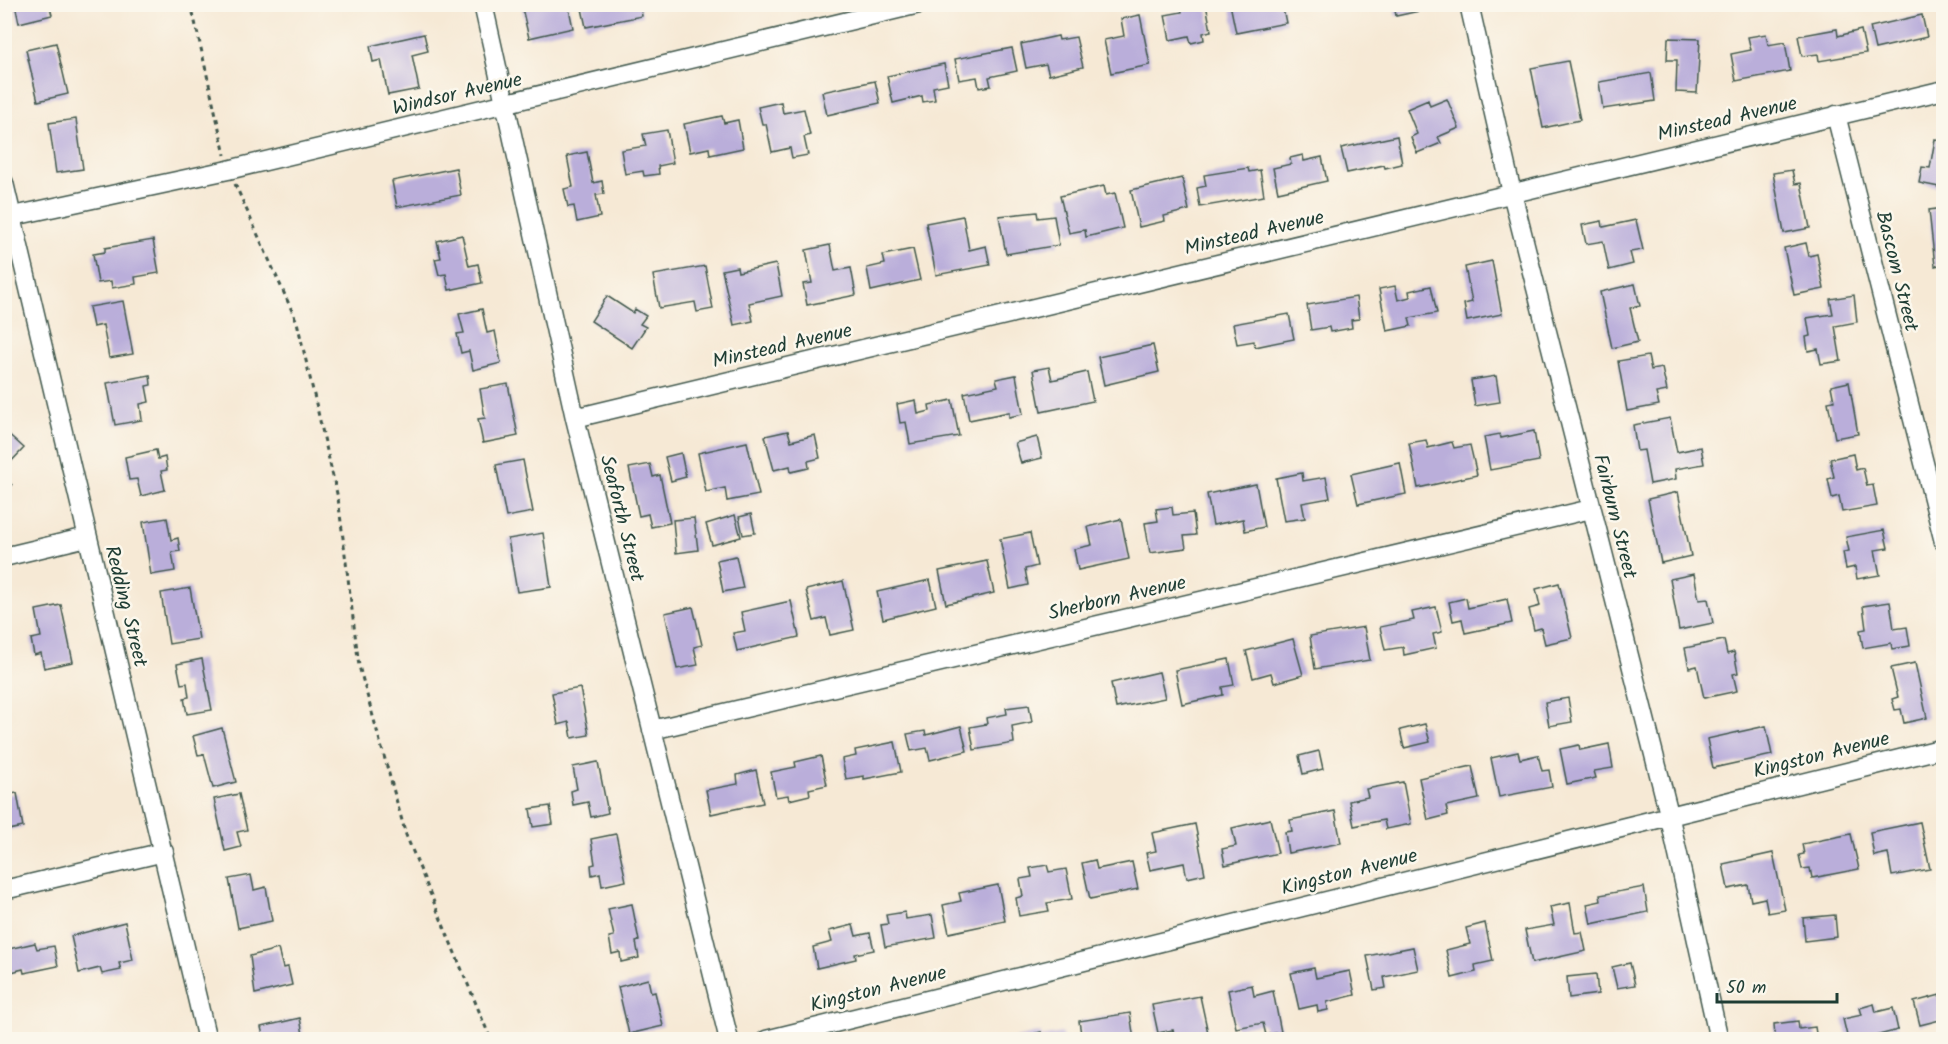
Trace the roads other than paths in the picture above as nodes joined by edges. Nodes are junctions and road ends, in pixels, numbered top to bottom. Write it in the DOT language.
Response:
graph roads {
  1 [pos="483,4"];
  2 [pos="919,4"];
  3 [pos="1469,4"];
  4 [pos="1944,90"];
  5 [pos="506,104"];
  6 [pos="1836,115"];
  7 [pos="4,183"];
  8 [pos="1512,193"];
  9 [pos="9,217"];
  10 [pos="575,418"];
  11 [pos="1591,509"];
  12 [pos="87,537"];
  13 [pos="1944,542"];
  14 [pos="4,557"];
  15 [pos="652,729"];
  16 [pos="1944,748"];
  17 [pos="1670,814"];
  18 [pos="164,852"];
  19 [pos="4,890"];
  20 [pos="207,1040"];
  21 [pos="729,1040"];
  22 [pos="766,1040"];
  23 [pos="1719,1040"];
  1 -- 5 [label="street, Seaforth Street"];
  2 -- 5 [label="street, Windsor Avenue"];
  3 -- 8 [label="street, Fairburn Street"];
  4 -- 6 [label="street, Minstead Avenue"];
  5 -- 9 [label="street, Windsor Avenue"];
  5 -- 10 [label="street, Seaforth Street"];
  6 -- 8 [label="street, Minstead Avenue"];
  6 -- 13 [label="street, Bascom Street"];
  7 -- 9 [label="street, Redding Street"];
  8 -- 10 [label="street, Minstead Avenue"];
  8 -- 11 [label="street, Fairburn Street"];
  9 -- 12 [label="street, Redding Street"];
  10 -- 15 [label="street, Seaforth Street"];
  11 -- 15 [label="street, Sherborn Avenue"];
  11 -- 17 [label="street, Fairburn Street"];
  12 -- 14 [label="street"];
  12 -- 18 [label="street, Redding Street"];
  15 -- 21 [label="street, Seaforth Street"];
  16 -- 17 [label="street, Kingston Avenue"];
  17 -- 22 [label="street, Kingston Avenue"];
  17 -- 23 [label="street, Fairburn Street"];
  18 -- 19 [label="street"];
  18 -- 20 [label="street, Redding Street"];
}
